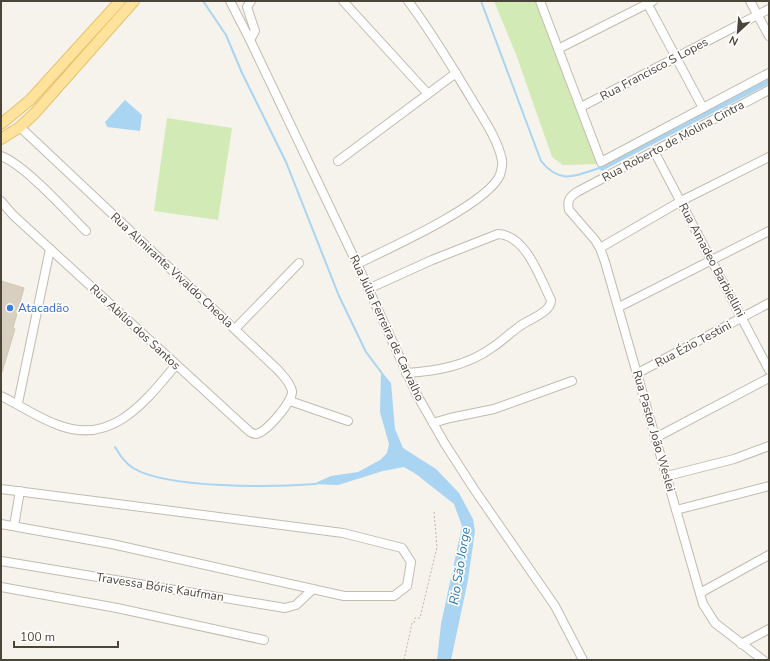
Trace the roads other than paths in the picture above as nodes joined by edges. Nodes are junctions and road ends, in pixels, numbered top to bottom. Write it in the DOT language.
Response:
graph roads {
  1 [pos="120,1"];
  2 [pos="134,1"];
  3 [pos="230,1"];
  4 [pos="251,1"];
  5 [pos="343,1"];
  6 [pos="408,1"];
  7 [pos="540,1"];
  8 [pos="750,1"];
  9 [pos="649,2"];
  10 [pos="769,9"];
  11 [pos="757,15"];
  12 [pos="769,36"];
  13 [pos="250,40"];
  14 [pos="558,49"];
  15 [pos="676,58"];
  16 [pos="456,73"];
  17 [pos="769,73"];
  18 [pos="769,90"];
  19 [pos="428,94"];
  20 [pos="581,107"];
  21 [pos="703,108"];
  22 [pos="1,124"];
  23 [pos="20,127"];
  24 [pos="1,139"];
  25 [pos="654,152"];
  26 [pos="1,156"];
  27 [pos="769,157"];
  28 [pos="338,161"];
  29 [pos="576,192"];
  30 [pos="1,201"];
  31 [pos="681,201"];
  32 [pos="86,231"];
  33 [pos="769,231"];
  34 [pos="600,248"];
  35 [pos="50,249"];
  36 [pos="712,260"];
  37 [pos="298,263"];
  38 [pos="358,264"];
  39 [pos="368,289"];
  40 [pos="769,303"];
  41 [pos="619,307"];
  42 [pos="743,317"];
  43 [pos="235,329"];
  44 [pos="176,365"];
  45 [pos="769,370"];
  46 [pos="406,373"];
  47 [pos="638,373"];
  48 [pos="769,378"];
  49 [pos="572,381"];
  50 [pos="1,396"];
  51 [pos="290,400"];
  52 [pos="18,403"];
  53 [pos="348,421"];
  54 [pos="433,423"];
  55 [pos="656,437"];
  56 [pos="769,446"];
  57 [pos="667,476"];
  58 [pos="769,486"];
  59 [pos="1,489"];
  60 [pos="20,491"];
  61 [pos="676,510"];
  62 [pos="1,524"];
  63 [pos="14,526"];
  64 [pos="769,555"];
  65 [pos="1,561"];
  66 [pos="1,587"];
  67 [pos="313,589"];
  68 [pos="700,592"];
  69 [pos="769,629"];
  70 [pos="264,640"];
  71 [pos="741,644"];
  72 [pos="584,660"];
  73 [pos="763,660"];
  1 -- 22 [label="main road"];
  2 -- 23 [label="main road"];
  3 -- 13 [label="street, Rua Júlia Ferreira de Carvalho"];
  4 -- 13 [label="street"];
  5 -- 19 [label="street"];
  6 -- 16 [label="street"];
  7 -- 14 [label="street"];
  8 -- 11 [label="street"];
  9 -- 14 [label="street"];
  9 -- 15 [label="street"];
  10 -- 11 [label="street, Rua Francisco S Lopes"];
  11 -- 12 [label="street"];
  11 -- 15 [label="street, Rua Francisco S Lopes"];
  13 -- 38 [label="street, Rua Júlia Ferreira de Carvalho"];
  14 -- 20 [label="street"];
  15 -- 20 [label="street, Rua Francisco S Lopes"];
  15 -- 21 [label="street"];
  16 -- 19 [label="street"];
  16 -- 38 [label="street"];
  17 -- 21 [label="street, Rua Roberto de Molina Cintra"];
  18 -- 25 [label="street, Rua Roberto de Molina Cintra"];
  19 -- 28 [label="street"];
  20 -- 21 [label="street, Rua Roberto de Molina Cintra"];
  23 -- 24 [label="main road"];
  23 -- 43 [label="street, Rua Almirante Vivaldo Cheola"];
  25 -- 29 [label="street, Rua Roberto de Molina Cintra"];
  25 -- 31 [label="street, Rua Amadeo Barbiellini"];
  26 -- 32 [label="street"];
  27 -- 31 [label="street"];
  29 -- 34 [label="street, Rua Pastor João Weslei"];
  30 -- 35 [label="street, Rua Abílio dos Santos"];
  31 -- 34 [label="street"];
  31 -- 36 [label="street, Rua Amadeo Barbiellini"];
  33 -- 36 [label="street"];
  34 -- 41 [label="street, Rua Pastor João Weslei"];
  35 -- 44 [label="street, Rua Abílio dos Santos"];
  35 -- 52 [label="street"];
  36 -- 41 [label="street"];
  36 -- 42 [label="street, Rua Amadeo Barbiellini"];
  37 -- 43 [label="street"];
  38 -- 39 [label="street, Rua Júlia Ferreira de Carvalho"];
  39 -- 46 [label="street, Rua Júlia Ferreira de Carvalho"];
  39 -- 46 [label="street"];
  40 -- 42 [label="street, Rua Ézio Testini"];
  41 -- 47 [label="street, Rua Pastor João Weslei"];
  42 -- 45 [label="street, Rua Amadeo Barbiellini"];
  42 -- 47 [label="street, Rua Ézio Testini"];
  43 -- 51 [label="street, Rua Almirante Vivaldo Cheola"];
  44 -- 51 [label="street, Rua Abílio dos Santos"];
  44 -- 52 [label="street"];
  46 -- 54 [label="street, Rua Júlia Ferreira de Carvalho"];
  47 -- 55 [label="street, Rua Pastor João Weslei"];
  48 -- 55 [label="street"];
  49 -- 54 [label="street"];
  50 -- 52 [label="street"];
  51 -- 53 [label="street"];
  54 -- 72 [label="street, Rua Júlia Ferreira de Carvalho"];
  55 -- 57 [label="street, Rua Pastor João Weslei"];
  56 -- 57 [label="street"];
  57 -- 61 [label="street, Rua Pastor João Weslei"];
  58 -- 61 [label="street"];
  59 -- 60 [label="street"];
  60 -- 63 [label="street"];
  60 -- 67 [label="street"];
  61 -- 68 [label="street, Rua Pastor João Weslei"];
  62 -- 63 [label="street"];
  63 -- 67 [label="street"];
  64 -- 68 [label="street"];
  65 -- 67 [label="street, Travessa Bóris Kaufman"];
  66 -- 70 [label="street"];
  68 -- 71 [label="street, Rua Pastor João Weslei"];
  69 -- 71 [label="street"];
  71 -- 73 [label="street, Rua Pastor João Weslei"];
}
